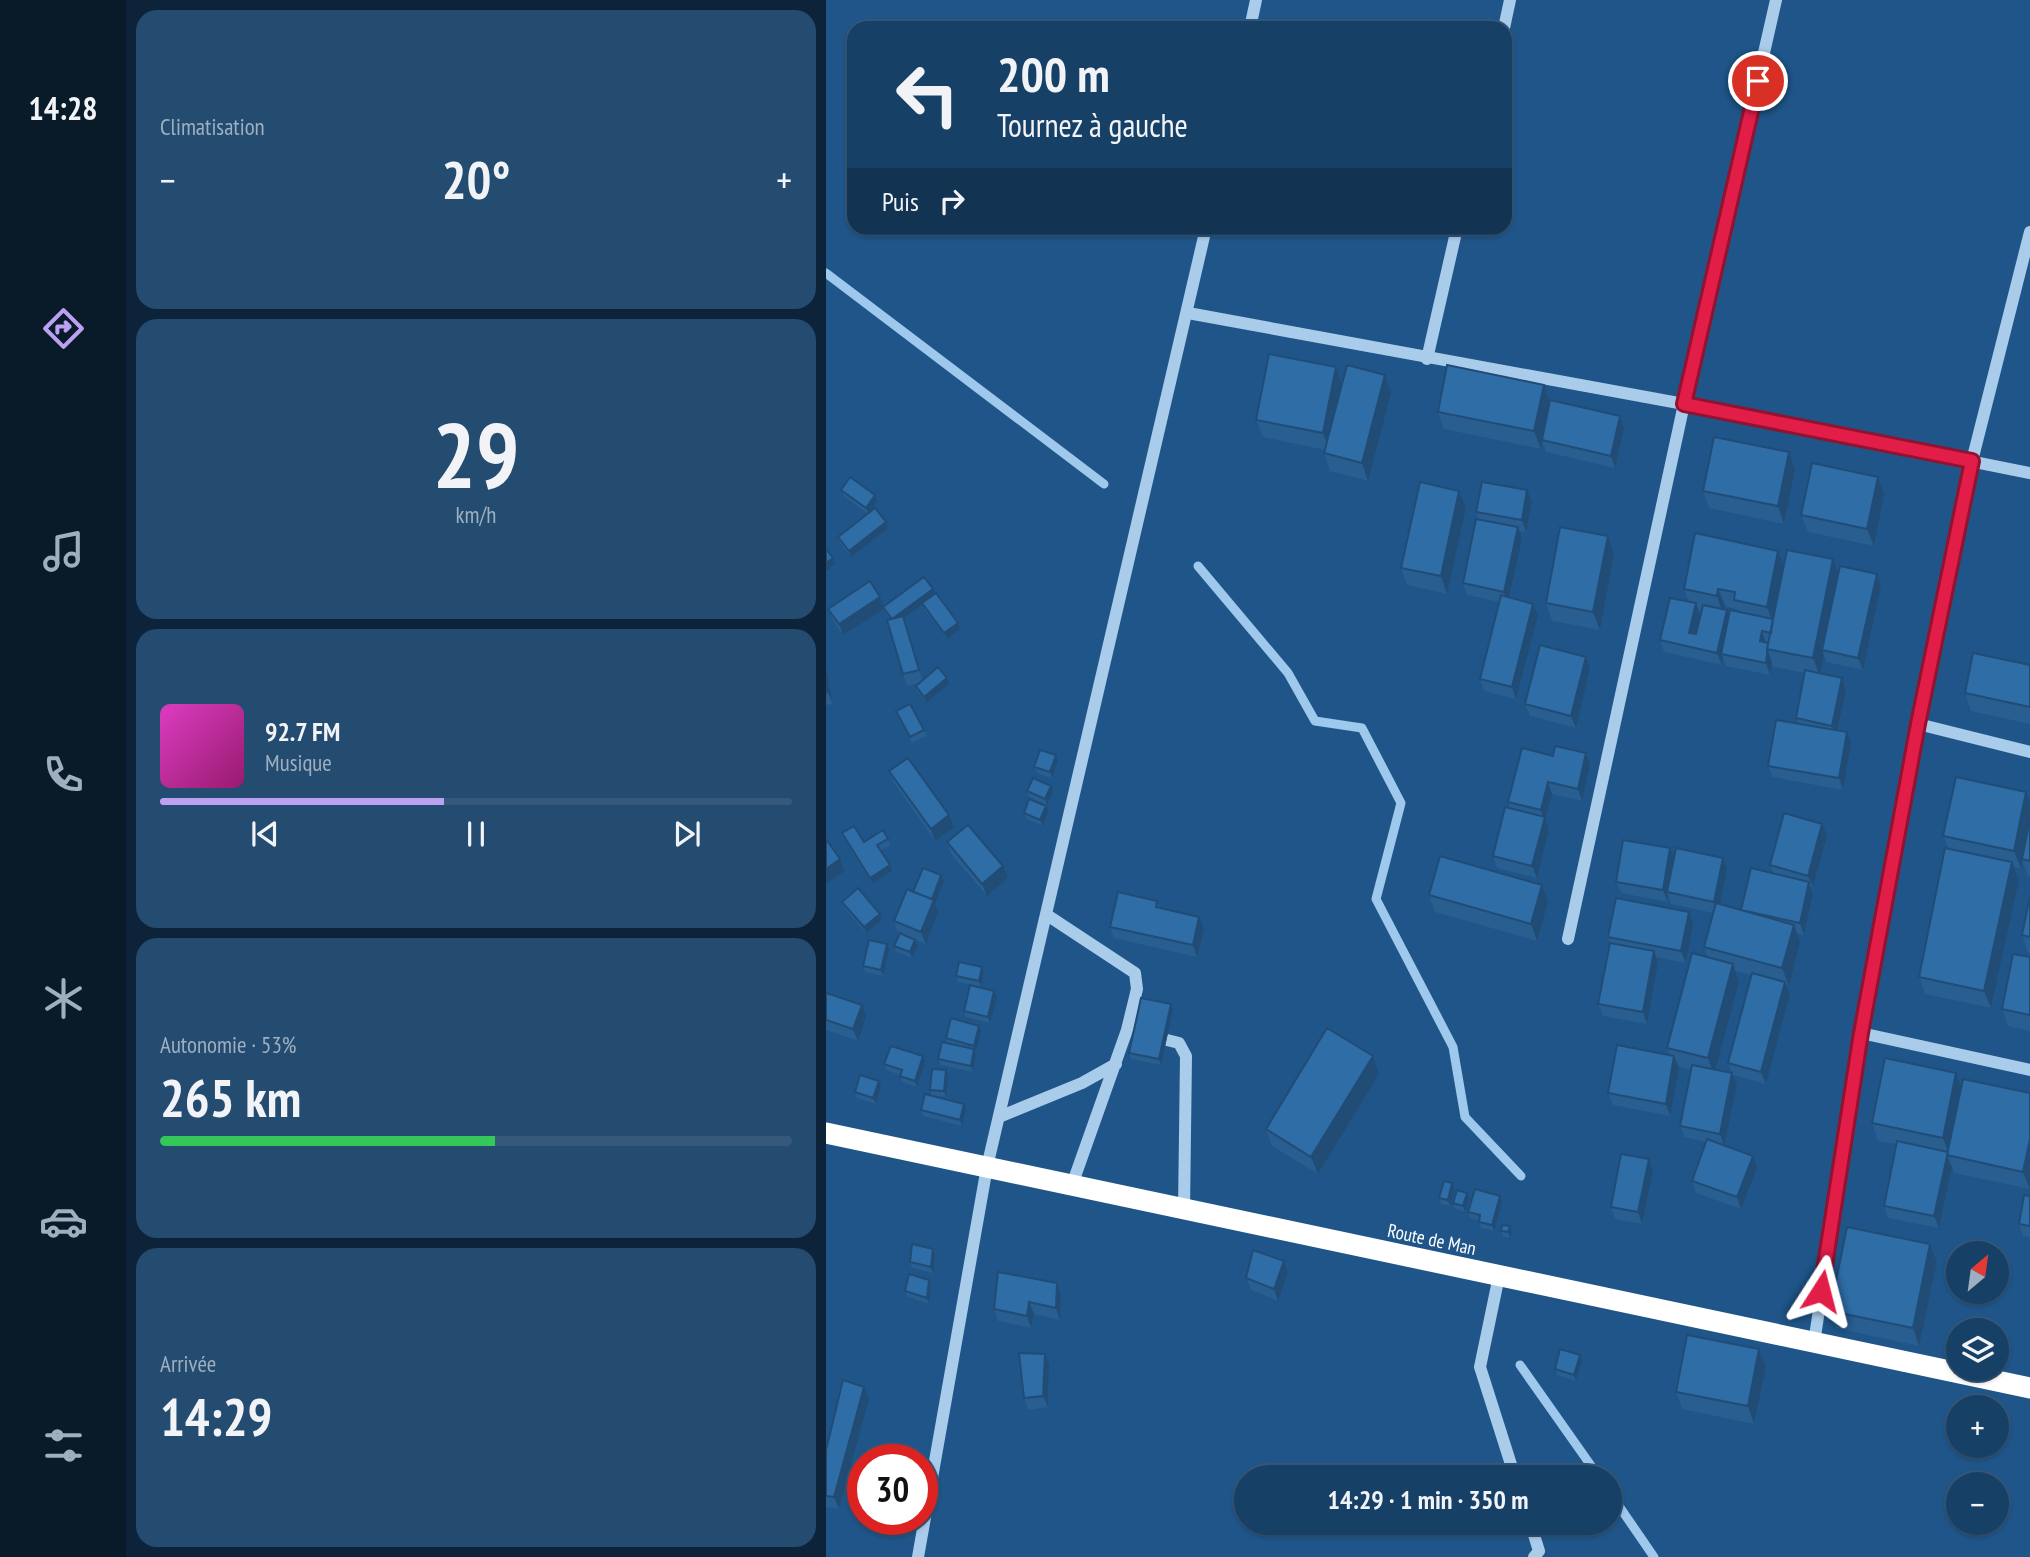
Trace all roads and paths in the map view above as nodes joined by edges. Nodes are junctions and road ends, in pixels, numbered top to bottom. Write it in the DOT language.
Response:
graph roads {
  1 [pos="1256,0"];
  2 [pos="1510,0"];
  3 [pos="1776,0"];
  4 [pos="1252,21"];
  5 [pos="1506,21"];
  6 [pos="2030,232"];
  7 [pos="1205,235"];
  8 [pos="1455,235"];
  9 [pos="1188,313"];
  10 [pos="1427,359"];
  11 [pos="1684,404"];
  12 [pos="1972,461"];
  13 [pos="2030,473"];
  14 [pos="1918,724"];
  15 [pos="2030,752"];
  16 [pos="1046,915"];
  17 [pos="1568,939"];
  18 [pos="1861,1033"];
  19 [pos="1167,1040"];
  20 [pos="1116,1065"];
  21 [pos="2030,1070"];
  22 [pos="999,1117"];
  23 [pos="826,1133"];
  24 [pos="987,1167"];
  25 [pos="1072,1185"];
  26 [pos="1184,1210"];
  27 [pos="1499,1276"];
  28 [pos="1814,1343"];
  29 [pos="2030,1388"];
  30 [pos="1511,1465"];
  31 [pos="1534,1535"];
  32 [pos="918,1557"];
  33 [pos="1534,1557"];
  1 -- 4 [label="street"];
  2 -- 5 [label="street"];
  3 -- 11 [label="street"];
  6 -- 12 [label="street"];
  7 -- 9 [label="street"];
  8 -- 10 [label="street"];
  9 -- 10 [label="street"];
  9 -- 16 [label="street"];
  10 -- 11 [label="street"];
  11 -- 12 [label="street"];
  11 -- 17 [label="street"];
  12 -- 13 [label="street"];
  12 -- 14 [label="street"];
  14 -- 15 [label="street"];
  14 -- 18 [label="street"];
  16 -- 20 [label="street"];
  16 -- 22 [label="street"];
  18 -- 21 [label="street"];
  18 -- 28 [label="street"];
  19 -- 26 [label="street"];
  20 -- 22 [label="street"];
  20 -- 25 [label="street"];
  22 -- 24 [label="street"];
  23 -- 24 [label="highway, Route de Man"];
  24 -- 25 [label="highway, Route de Man"];
  24 -- 32 [label="street"];
  25 -- 26 [label="highway, Route de Man"];
  26 -- 27 [label="highway, Route de Man"];
  27 -- 28 [label="highway, Route de Man"];
  27 -- 30 [label="street"];
  28 -- 29 [label="highway, Route de Man"];
  31 -- 33 [label="street"];
}
